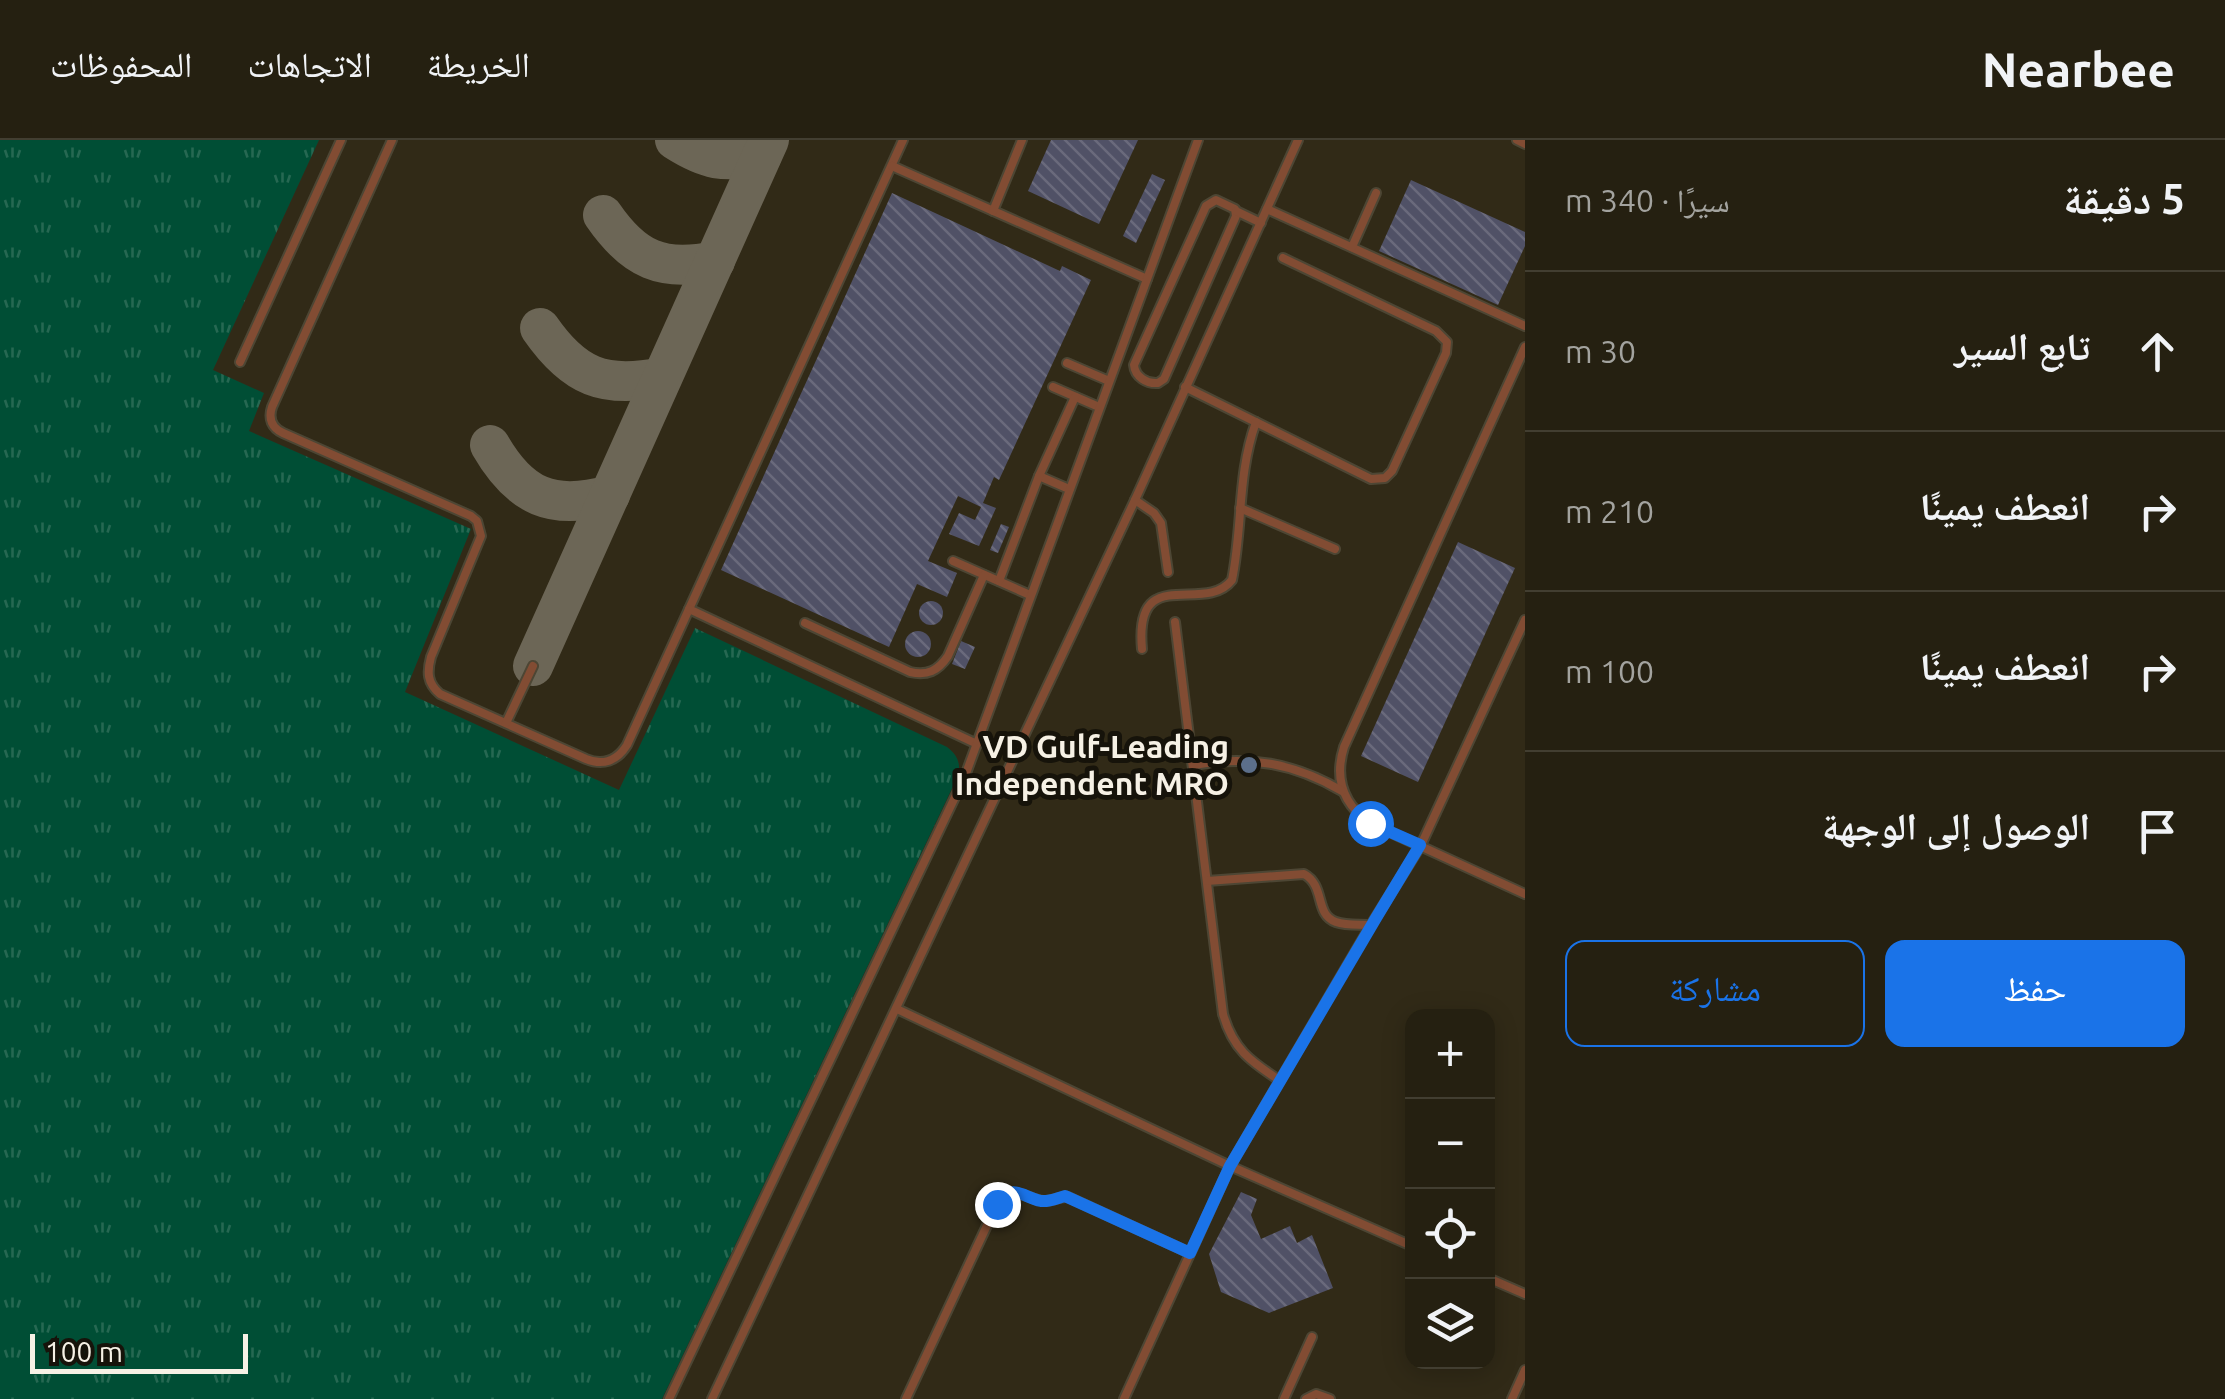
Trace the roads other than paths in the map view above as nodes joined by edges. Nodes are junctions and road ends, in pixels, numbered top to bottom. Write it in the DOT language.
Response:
graph roads {
  1 [pos="341,140"];
  2 [pos="392,140"];
  3 [pos="903,140"];
  4 [pos="1022,140"];
  5 [pos="1198,140"];
  6 [pos="1298,140"];
  7 [pos="1517,140"];
  8 [pos="1525,144"];
  9 [pos="892,166"];
  10 [pos="1376,193"];
  11 [pos="1268,209"];
  12 [pos="993,210"];
  13 [pos="1236,211"];
  14 [pos="1262,223"];
  15 [pos="1352,248"];
  16 [pos="1283,258"];
  17 [pos="1147,279"];
  18 [pos="1525,326"];
  19 [pos="1525,347"];
  20 [pos="240,362"];
  21 [pos="1068,364"];
  22 [pos="1109,381"];
  23 [pos="1186,387"];
  24 [pos="1053,388"];
  25 [pos="1075,397"];
  26 [pos="1100,407"];
  27 [pos="1256,422"];
  28 [pos="1039,476"];
  29 [pos="1070,489"];
  30 [pos="1135,500"];
  31 [pos="1240,508"];
  32 [pos="1335,550"];
  33 [pos="953,561"];
  34 [pos="1168,572"];
  35 [pos="984,575"];
  36 [pos="999,582"];
  37 [pos="1030,596"];
  38 [pos="689,609"];
  39 [pos="1525,620"];
  40 [pos="1175,622"];
  41 [pos="805,623"];
  42 [pos="1142,649"];
  43 [pos="533,666"];
  44 [pos="506,723"];
  45 [pos="977,744"];
  46 [pos="1194,766"];
  47 [pos="1342,791"];
  48 [pos="1420,845"];
  49 [pos="1208,881"];
  50 [pos="1525,894"];
  51 [pos="1371,925"];
  52 [pos="897,1009"];
  53 [pos="1279,1080"];
  54 [pos="1230,1166"];
  55 [pos="1405,1243"];
  56 [pos="1190,1253"];
  57 [pos="1490,1279"];
  58 [pos="1525,1294"];
  59 [pos="1312,1337"];
  60 [pos="1525,1370"];
  61 [pos="669,1399"];
  62 [pos="712,1399"];
  63 [pos="906,1399"];
  64 [pos="1124,1399"];
  65 [pos="1284,1399"];
  66 [pos="1306,1399"];
  67 [pos="1330,1399"];
  68 [pos="1512,1399"];
  1 -- 20 [label="lane"];
  2 -- 44 [label="lane"];
  3 -- 9 [label="lane"];
  4 -- 12 [label="lane"];
  5 -- 17 [label="lane"];
  6 -- 11 [label="lane"];
  7 -- 8 [label="lane"];
  9 -- 12 [label="lane"];
  9 -- 38 [label="lane"];
  10 -- 15 [label="lane"];
  11 -- 14 [label="lane"];
  11 -- 15 [label="lane"];
  12 -- 17 [label="lane"];
  13 -- 13 [label="lane"];
  13 -- 14 [label="lane"];
  14 -- 23 [label="lane"];
  15 -- 18 [label="lane"];
  16 -- 27 [label="lane"];
  17 -- 22 [label="lane"];
  19 -- 47 [label="lane"];
  21 -- 22 [label="lane"];
  22 -- 26 [label="lane"];
  23 -- 27 [label="lane"];
  23 -- 30 [label="lane"];
  24 -- 25 [label="lane"];
  25 -- 26 [label="lane"];
  25 -- 28 [label="lane"];
  26 -- 29 [label="lane"];
  27 -- 31 [label="lane"];
  28 -- 29 [label="lane"];
  28 -- 36 [label="lane"];
  29 -- 37 [label="lane"];
  30 -- 34 [label="lane"];
  30 -- 52 [label="lane"];
  31 -- 32 [label="lane"];
  31 -- 42 [label="lane"];
  33 -- 35 [label="lane"];
  35 -- 36 [label="lane"];
  35 -- 41 [label="lane"];
  36 -- 37 [label="lane"];
  37 -- 45 [label="lane"];
  38 -- 44 [label="lane"];
  38 -- 45 [label="lane"];
  39 -- 48 [label="lane"];
  40 -- 46 [label="lane"];
  43 -- 44 [label="lane"];
  45 -- 61 [label="lane"];
  46 -- 47 [label="lane"];
  46 -- 49 [label="lane"];
  47 -- 48 [label="lane"];
  48 -- 50 [label="lane"];
  48 -- 51 [label="lane"];
  49 -- 51 [label="lane"];
  49 -- 53 [label="lane"];
  51 -- 53 [label="lane"];
  52 -- 54 [label="lane"];
  52 -- 62 [label="lane"];
  53 -- 54 [label="lane"];
  54 -- 55 [label="lane"];
  54 -- 56 [label="lane"];
  56 -- 63 [label="lane"];
  56 -- 64 [label="lane"];
  57 -- 58 [label="lane"];
  59 -- 65 [label="lane"];
  60 -- 68 [label="lane"];
  66 -- 67 [label="lane"];
}
